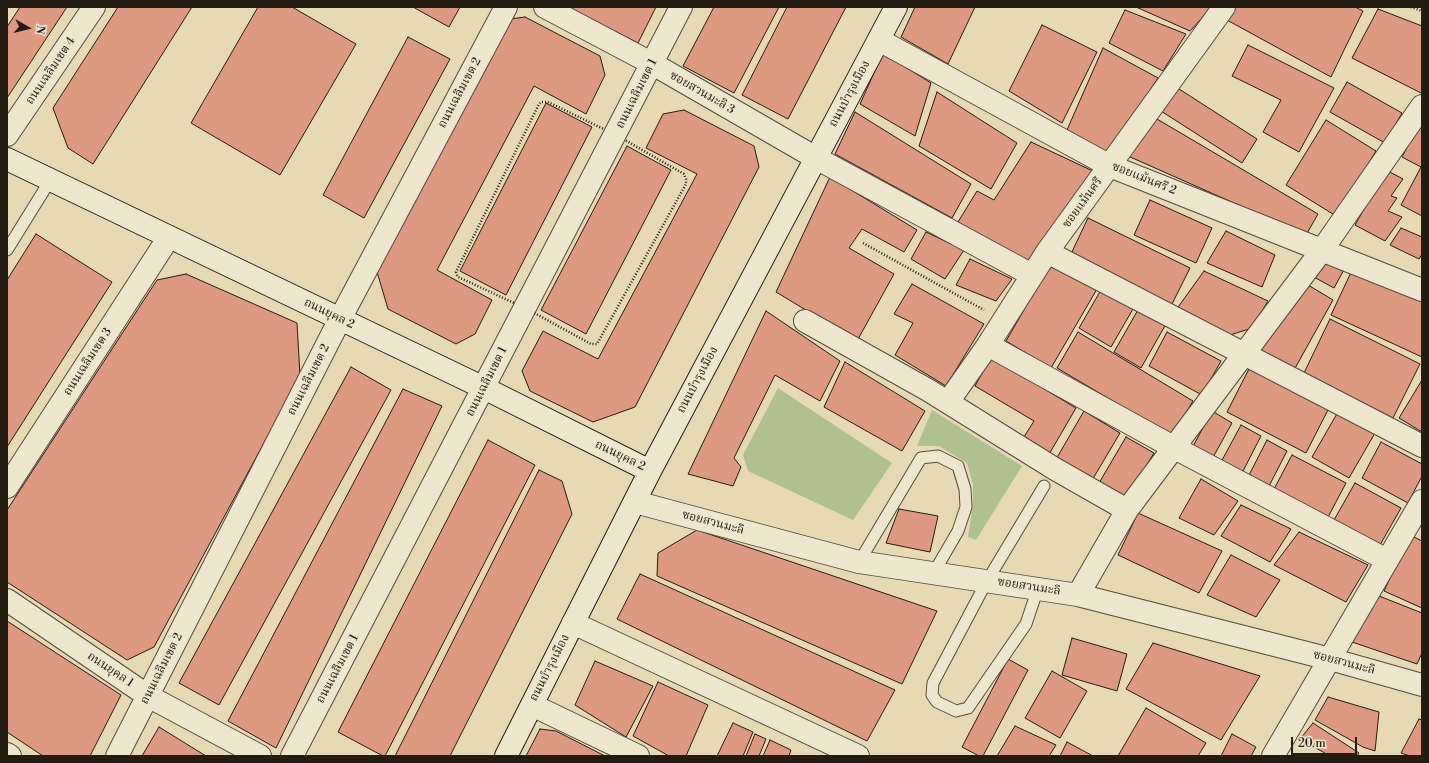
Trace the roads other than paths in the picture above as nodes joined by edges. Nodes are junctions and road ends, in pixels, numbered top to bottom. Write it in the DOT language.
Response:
graph roads {
  1 [pos="94,7"];
  2 [pos="506,7"];
  3 [pos="545,7"];
  4 [pos="681,7"];
  5 [pos="896,7"];
  6 [pos="1224,7"];
  7 [pos="879,40"];
  8 [pos="653,64"];
  9 [pos="1422,106"];
  10 [pos="7,135"];
  11 [pos="816,158"];
  12 [pos="7,159"];
  13 [pos="1110,166"];
  14 [pos="51,179"];
  15 [pos="169,237"];
  16 [pos="7,250"];
  17 [pos="1322,250"];
  18 [pos="1047,252"];
  19 [pos="1032,275"];
  20 [pos="1422,290"];
  21 [pos="340,319"];
  22 [pos="805,321"];
  23 [pos="988,345"];
  24 [pos="1243,355"];
  25 [pos="484,388"];
  26 [pos="948,402"];
  27 [pos="1422,446"];
  28 [pos="1173,448"];
  29 [pos="650,471"];
  30 [pos="1044,486"];
  31 [pos="7,487"];
  32 [pos="1422,501"];
  33 [pos="635,502"];
  34 [pos="1127,510"];
  35 [pos="1417,522"];
  36 [pos="1387,560"];
  37 [pos="858,562"];
  38 [pos="933,574"];
  39 [pos="987,581"];
  40 [pos="1038,588"];
  41 [pos="1078,595"];
  42 [pos="7,600"];
  43 [pos="573,624"];
  44 [pos="1330,659"];
  45 [pos="1422,685"];
  46 [pos="148,696"];
  47 [pos="532,705"];
  48 [pos="7,754"];
  49 [pos="10,756"];
  50 [pos="118,756"];
  51 [pos="260,756"];
  52 [pos="292,756"];
  53 [pos="506,756"];
  54 [pos="638,756"];
  55 [pos="858,756"];
  56 [pos="1274,756"];
  1 -- 10 [label="street, ถนนเฉลิมเขต 4"];
  2 -- 21 [label="street, ถนนเฉลิมเขต 2"];
  3 -- 8 [label="street, ซอยสวนมะลิ 3"];
  4 -- 8 [label="street, ถนนเฉลิมเขต 1"];
  5 -- 7 [label="street, ถนนบำรุงเมือง"];
  6 -- 13 [label="street, ซอยแม้นศรี"];
  7 -- 11 [label="street, ถนนบำรุงเมือง"];
  7 -- 13 [label="street, ซอยแม้นศรี 2"];
  8 -- 11 [label="street, ซอยสวนมะลิ 3"];
  8 -- 25 [label="street, ถนนเฉลิมเขต 1"];
  9 -- 17 [label="street"];
  11 -- 19 [label="street, ซอยสวนมะลิ 3"];
  11 -- 29 [label="street, ถนนบำรุงเมือง"];
  12 -- 14 [label="street, ถนนยุคล 2"];
  13 -- 17 [label="street, ซอยแม้นศรี 2"];
  13 -- 18 [label="street, ซอยแม้นศรี"];
  14 -- 15 [label="street, ถนนยุคล 2"];
  14 -- 16 [label="lane"];
  15 -- 21 [label="street, ถนนยุคล 2"];
  15 -- 31 [label="street, ถนนเฉลิมเขต 3"];
  17 -- 20 [label="street, ซอยแม้นศรี 2"];
  17 -- 24 [label="street"];
  18 -- 19 [label="street, ซอยแม้นศรี"];
  18 -- 24 [label="street"];
  19 -- 23 [label="street, ซอยแม้นศรี"];
  21 -- 25 [label="street, ถนนยุคล 2"];
  21 -- 46 [label="street, ถนนเฉลิมเขต 2"];
  22 -- 26 [label="street"];
  23 -- 26 [label="street, ซอยแม้นศรี"];
  23 -- 28 [label="street"];
  24 -- 27 [label="street"];
  24 -- 28 [label="street"];
  25 -- 29 [label="street, ถนนยุคล 2"];
  25 -- 52 [label="street, ถนนเฉลิมเขต 1"];
  26 -- 34 [label="street"];
  28 -- 34 [label="street"];
  28 -- 36 [label="street"];
  29 -- 33 [label="street, ถนนบำรุงเมือง"];
  30 -- 39 [label="lane"];
  32 -- 35 [label="street"];
  33 -- 37 [label="street, ซอยสวนมะลิ"];
  33 -- 43 [label="street, ถนนบำรุงเมือง"];
  34 -- 41 [label="street"];
  35 -- 36 [label="street"];
  36 -- 44 [label="street"];
  37 -- 38 [label="street, ซอยสวนมะลิ"];
  37 -- 38 [label="lane"];
  38 -- 39 [label="street, ซอยสวนมะลิ"];
  39 -- 40 [label="street, ซอยสวนมะลิ"];
  39 -- 40 [label="lane"];
  40 -- 41 [label="street, ซอยสวนมะลิ"];
  41 -- 44 [label="street, ซอยสวนมะลิ"];
  42 -- 46 [label="street, ถนนยุคล 1"];
  43 -- 47 [label="street, ถนนบำรุงเมือง"];
  43 -- 55 [label="street"];
  44 -- 45 [label="street, ซอยสวนมะลิ"];
  44 -- 56 [label="street"];
  46 -- 50 [label="street, ถนนเฉลิมเขต 2"];
  46 -- 51 [label="street, ถนนยุคล 1"];
  47 -- 53 [label="street, ถนนบำรุงเมือง"];
  47 -- 54 [label="street"];
  48 -- 49 [label="street"];
}
